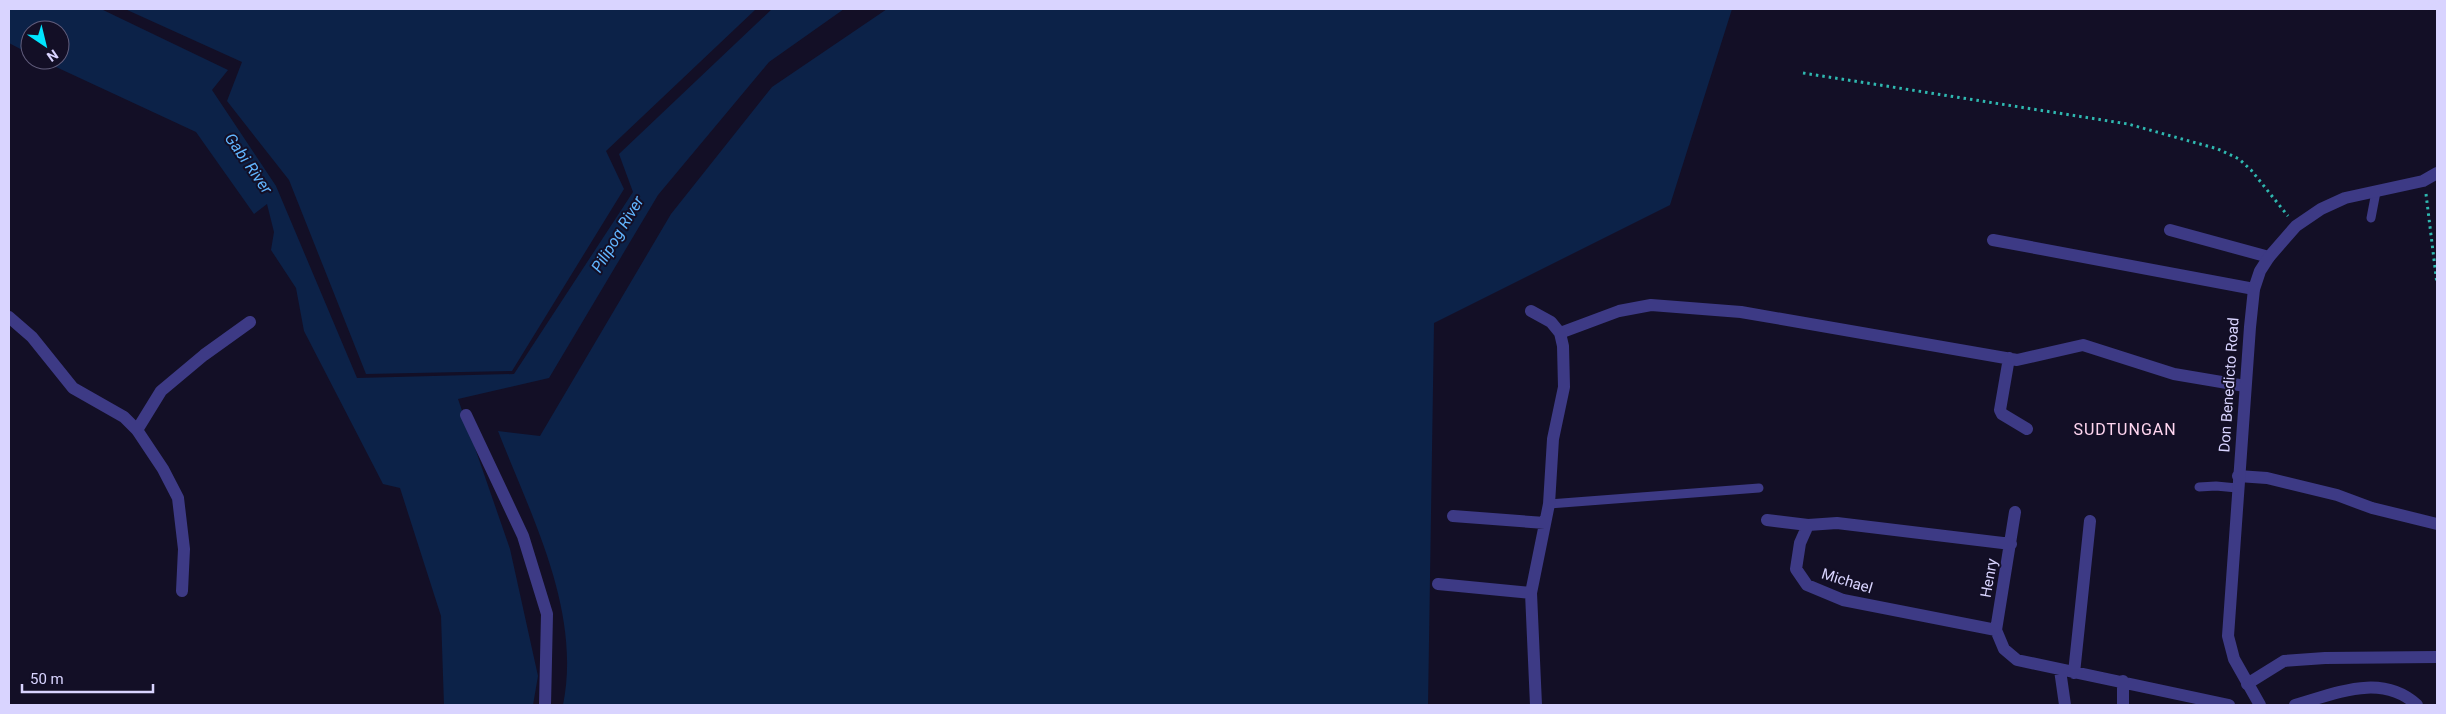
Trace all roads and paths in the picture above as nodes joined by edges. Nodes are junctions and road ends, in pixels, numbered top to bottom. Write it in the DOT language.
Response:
graph roads {
  1 [pos="1803,73"];
  2 [pos="2437,173"];
  3 [pos="2423,181"];
  4 [pos="2376,192"];
  5 [pos="2371,218"];
  6 [pos="2296,226"];
  7 [pos="2170,230"];
  8 [pos="1993,240"];
  9 [pos="2269,257"];
  10 [pos="2437,284"];
  11 [pos="2254,289"];
  12 [pos="1531,311"];
  13 [pos="9,317"];
  14 [pos="250,322"];
  15 [pos="1560,332"];
  16 [pos="2009,358"];
  17 [pos="2245,386"];
  18 [pos="466,416"];
  19 [pos="2027,429"];
  20 [pos="137,430"];
  21 [pos="2238,482"];
  22 [pos="1759,488"];
  23 [pos="2199,488"];
  24 [pos="1549,504"];
  25 [pos="2016,512"];
  26 [pos="1453,516"];
  27 [pos="1767,520"];
  28 [pos="2090,521"];
  29 [pos="1545,523"];
  30 [pos="2437,524"];
  31 [pos="1808,525"];
  32 [pos="2011,544"];
  33 [pos="1438,584"];
  34 [pos="182,591"];
  35 [pos="1531,594"];
  36 [pos="1996,630"];
  37 [pos="2437,657"];
  38 [pos="2060,670"];
  39 [pos="2074,673"];
  40 [pos="2123,681"];
  41 [pos="2247,684"];
  42 [pos="545,705"];
  43 [pos="1536,705"];
  44 [pos="2065,705"];
  45 [pos="2123,705"];
  46 [pos="2229,705"];
  47 [pos="2260,705"];
  48 [pos="2295,705"];
  49 [pos="2417,705"];
  1 -- 6 [label="path"];
  2 -- 3 [label="street, Don Benedicto Road"];
  3 -- 4 [label="street, Don Benedicto Road"];
  3 -- 10 [label="path"];
  4 -- 5 [label="lane"];
  4 -- 6 [label="street, Don Benedicto Road"];
  6 -- 9 [label="street, Don Benedicto Road"];
  7 -- 9 [label="street"];
  8 -- 11 [label="street"];
  9 -- 11 [label="street, Don Benedicto Road"];
  11 -- 17 [label="street, Don Benedicto Road"];
  12 -- 15 [label="street"];
  13 -- 20 [label="street"];
  14 -- 20 [label="street"];
  15 -- 16 [label="street"];
  15 -- 24 [label="street"];
  16 -- 17 [label="street"];
  16 -- 19 [label="street"];
  17 -- 21 [label="street, Don Benedicto Road"];
  18 -- 42 [label="street"];
  20 -- 34 [label="street"];
  21 -- 23 [label="lane"];
  21 -- 30 [label="street"];
  21 -- 41 [label="street, Don Benedicto Road"];
  22 -- 24 [label="lane"];
  24 -- 29 [label="street"];
  25 -- 32 [label="street, Henry"];
  26 -- 29 [label="street"];
  27 -- 31 [label="street"];
  28 -- 39 [label="street"];
  29 -- 35 [label="street"];
  31 -- 32 [label="street"];
  31 -- 36 [label="street, Michael"];
  32 -- 36 [label="street, Henry"];
  33 -- 35 [label="street"];
  35 -- 43 [label="street"];
  36 -- 38 [label="street"];
  37 -- 41 [label="street"];
  38 -- 39 [label="street"];
  38 -- 44 [label="street"];
  39 -- 40 [label="street"];
  40 -- 45 [label="street"];
  40 -- 46 [label="street"];
  41 -- 47 [label="street, Don Benedicto Road"];
  48 -- 49 [label="street"];
}
